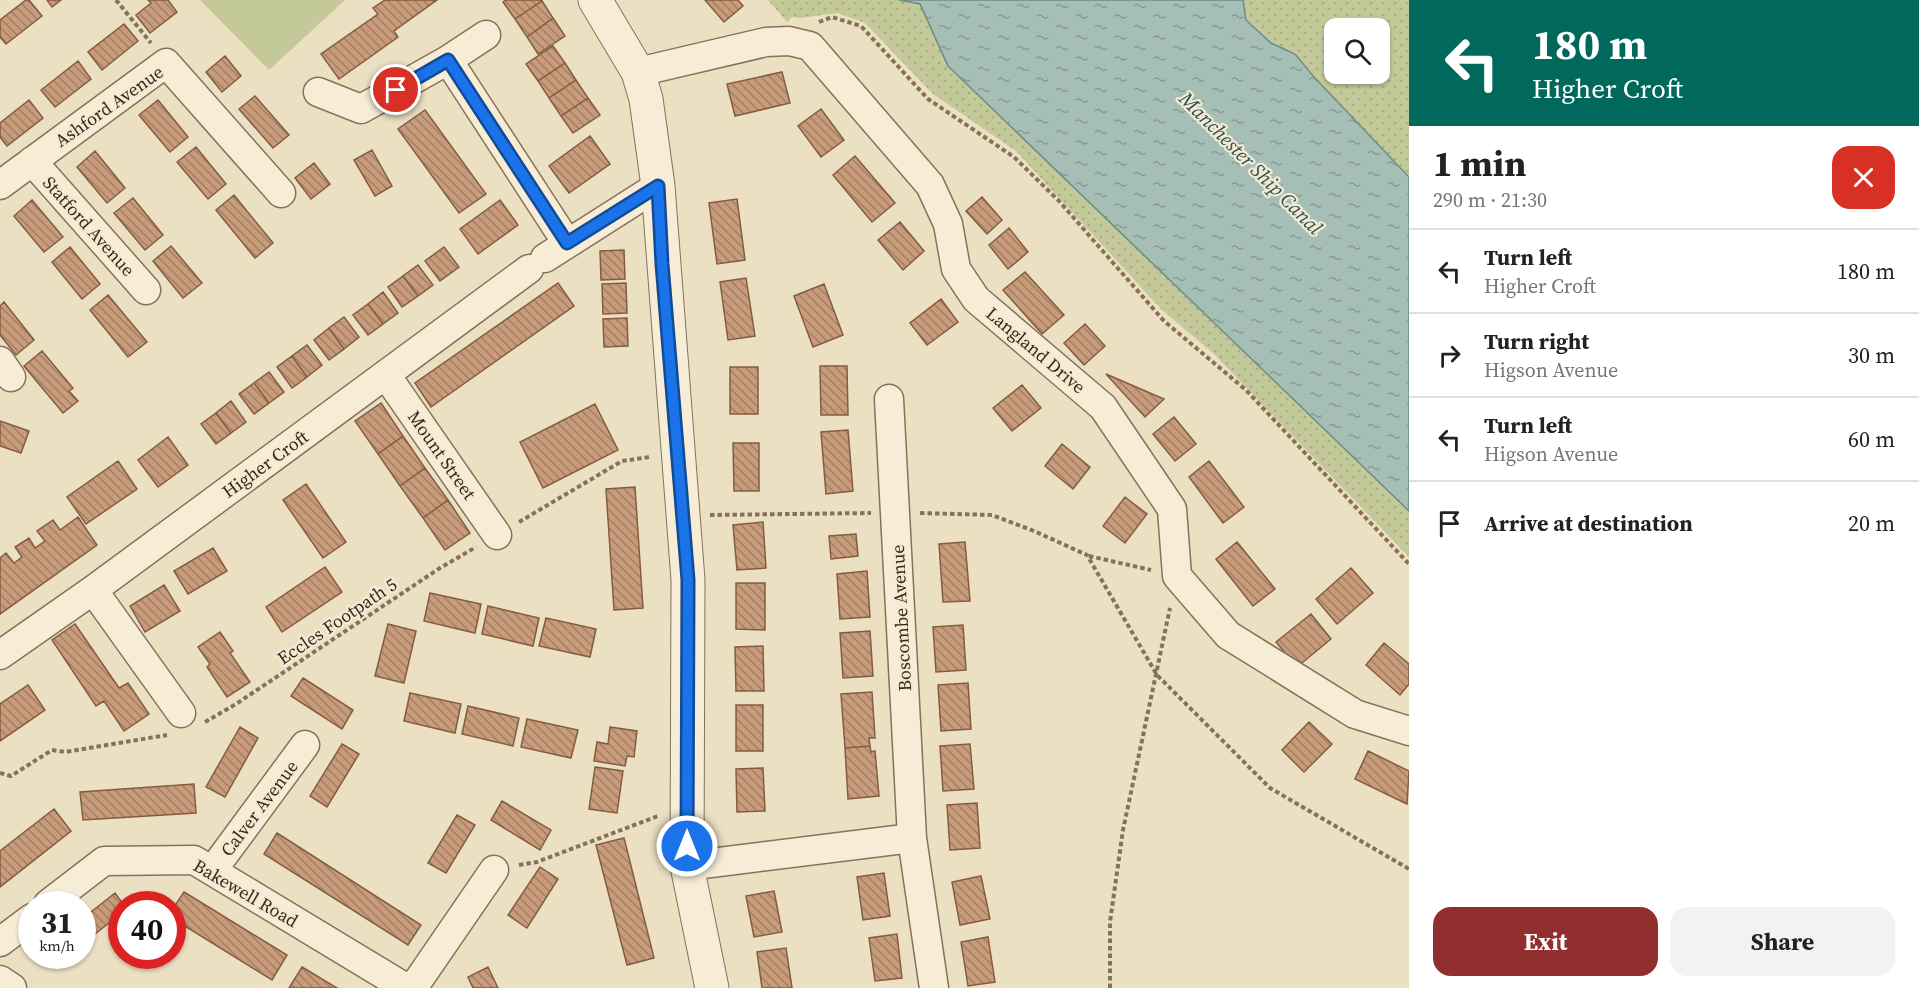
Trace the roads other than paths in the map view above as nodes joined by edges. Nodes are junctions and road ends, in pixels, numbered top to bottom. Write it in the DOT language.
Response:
graph roads {
  1 [pos="595,0"];
  2 [pos="486,34"];
  3 [pos="448,60"];
  4 [pos="638,72"];
  5 [pos="318,92"];
  6 [pos="32,161"];
  7 [pos="0,185"];
  8 [pos="658,186"];
  9 [pos="281,193"];
  10 [pos="547,257"];
  11 [pos="146,290"];
  12 [pos="386,375"];
  13 [pos="889,399"];
  14 [pos="497,535"];
  15 [pos="93,590"];
  16 [pos="0,655"];
  17 [pos="186,724"];
  18 [pos="1409,731"];
  19 [pos="305,745"];
  20 [pos="912,838"];
  21 [pos="687,866"];
  22 [pos="494,870"];
  23 [pos="212,871"];
  24 [pos="65,891"];
  25 [pos="18,928"];
  26 [pos="0,942"];
  27 [pos="0,980"];
  28 [pos="12,988"];
  29 [pos="406,988"];
  30 [pos="413,988"];
  31 [pos="711,988"];
  32 [pos="934,988"];
  1 -- 4 [label="street"];
  2 -- 3 [label="street"];
  3 -- 5 [label="street"];
  3 -- 10 [label="street"];
  4 -- 8 [label="street"];
  4 -- 18 [label="street, Langland Drive"];
  6 -- 7 [label="street, Ashford Avenue"];
  6 -- 9 [label="street, Ashford Avenue"];
  6 -- 11 [label="street, Statford Avenue"];
  8 -- 10 [label="street, Higher Croft"];
  8 -- 21 [label="street"];
  10 -- 12 [label="street, Higher Croft"];
  12 -- 14 [label="street, Mount Street"];
  12 -- 15 [label="street, Higher Croft"];
  13 -- 20 [label="street, Boscombe Avenue"];
  15 -- 16 [label="street, Higher Croft"];
  15 -- 17 [label="street"];
  19 -- 23 [label="street, Calver Avenue"];
  20 -- 21 [label="street"];
  20 -- 32 [label="street, Boscombe Avenue"];
  21 -- 31 [label="street"];
  22 -- 30 [label="street"];
  23 -- 24 [label="street, Bakewell Road"];
  23 -- 29 [label="street, Bakewell Road"];
  25 -- 26 [label="street"];
  27 -- 28 [label="street"];
}
